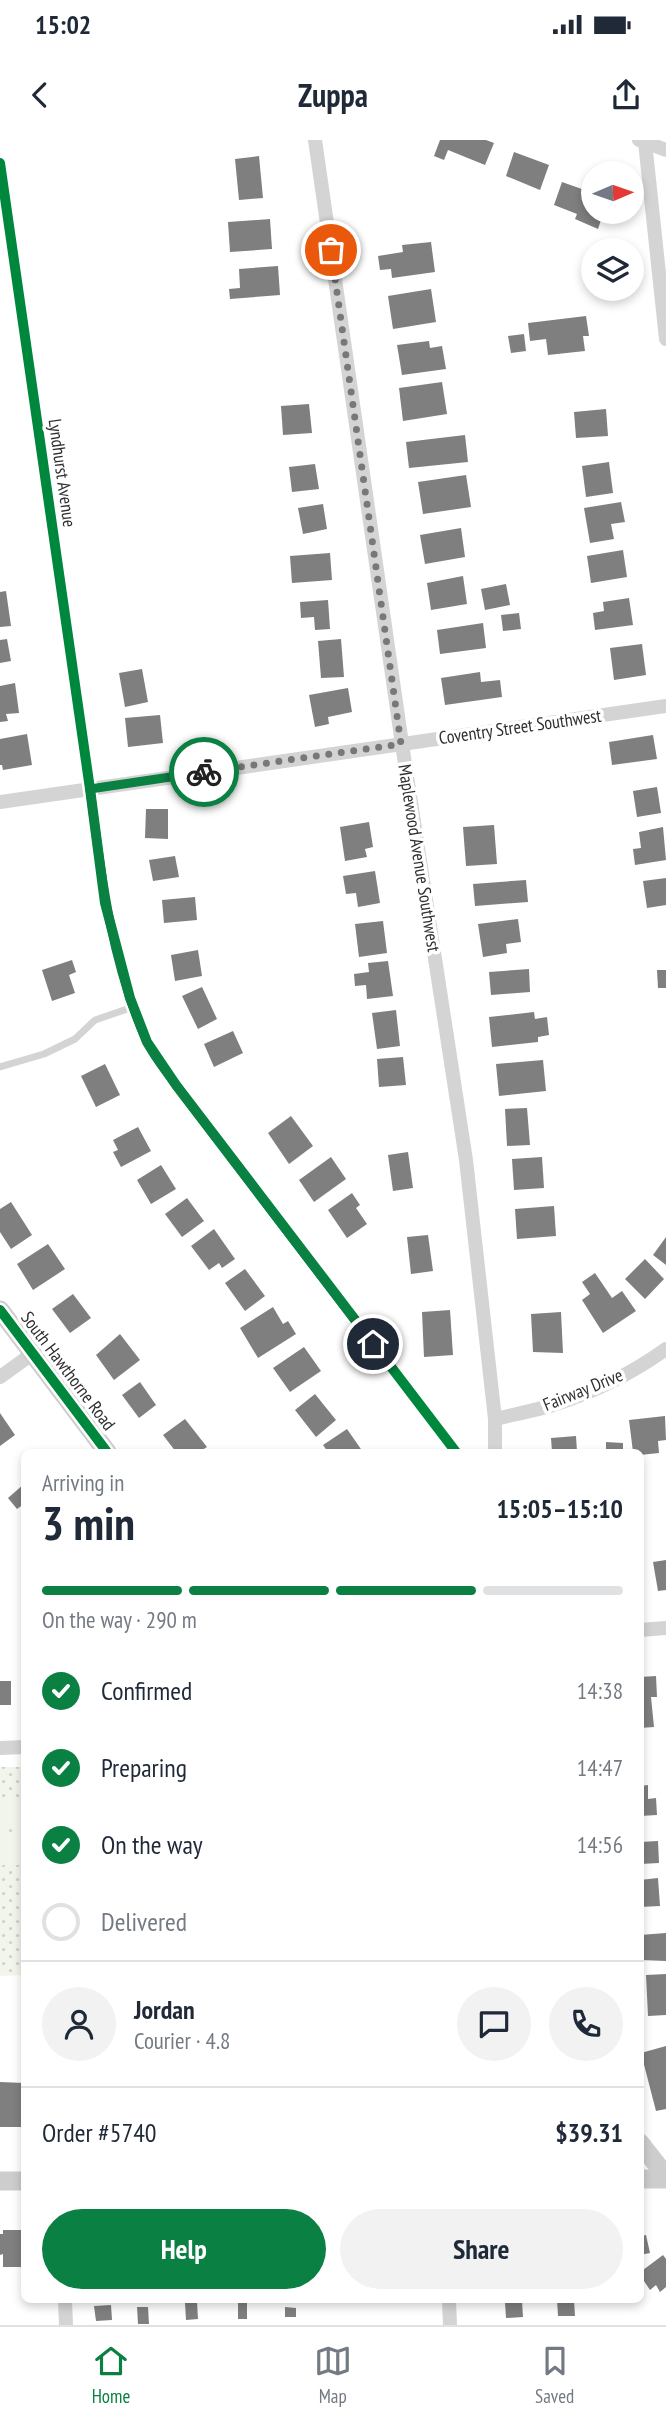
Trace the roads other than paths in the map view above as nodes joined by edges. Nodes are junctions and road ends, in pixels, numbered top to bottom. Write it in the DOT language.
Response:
graph roads {
  1 [pos="315,140"];
  2 [pos="642,141"];
  3 [pos="666,150"];
  4 [pos="0,163"];
  5 [pos="666,340"];
  6 [pos="666,706"];
  7 [pos="401,744"];
  8 [pos="90,789"];
  9 [pos="0,802"];
  10 [pos="133,1006"];
  11 [pos="0,1067"];
  12 [pos="0,1310"];
  13 [pos="666,1349"];
  14 [pos="32,1354"];
  15 [pos="0,1377"];
  16 [pos="495,1419"];
  17 [pos="105,1449"];
  18 [pos="454,1449"];
  19 [pos="495,1449"];
  20 [pos="666,1628"];
  21 [pos="644,1630"];
  22 [pos="21,1747"];
  23 [pos="0,1748"];
  24 [pos="644,2148"];
  25 [pos="666,2178"];
  26 [pos="644,2179"];
  27 [pos="0,2181"];
  28 [pos="21,2181"];
  29 [pos="65,2303"];
  30 [pos="449,2303"];
  31 [pos="66,2325"];
  32 [pos="450,2325"];
  1 -- 7 [label="street, Maplewood Avenue Southwest"];
  2 -- 3 [label="street"];
  2 -- 5 [label="street"];
  4 -- 8 [label="street, Lyndhurst Avenue"];
  6 -- 7 [label="street, Coventry Street Southwest"];
  7 -- 8 [label="street, Coventry Street Southwest"];
  7 -- 16 [label="street, Maplewood Avenue Southwest"];
  8 -- 9 [label="street, Coventry Street Southwest"];
  8 -- 10 [label="street, Lyndhurst Avenue"];
  10 -- 11 [label="lane"];
  10 -- 18 [label="street, Lyndhurst Avenue"];
  12 -- 14 [label="main road, South Hawthorne Road"];
  13 -- 16 [label="street, Fairway Drive"];
  14 -- 15 [label="street"];
  14 -- 17 [label="main road, South Hawthorne Road"];
  16 -- 19 [label="street, Maplewood Avenue Southwest"];
  20 -- 21 [label="street"];
  22 -- 23 [label="street"];
  24 -- 25 [label="main road"];
  25 -- 26 [label="main road"];
  27 -- 28 [label="main road"];
  29 -- 31 [label="street"];
  30 -- 32 [label="street"];
}
